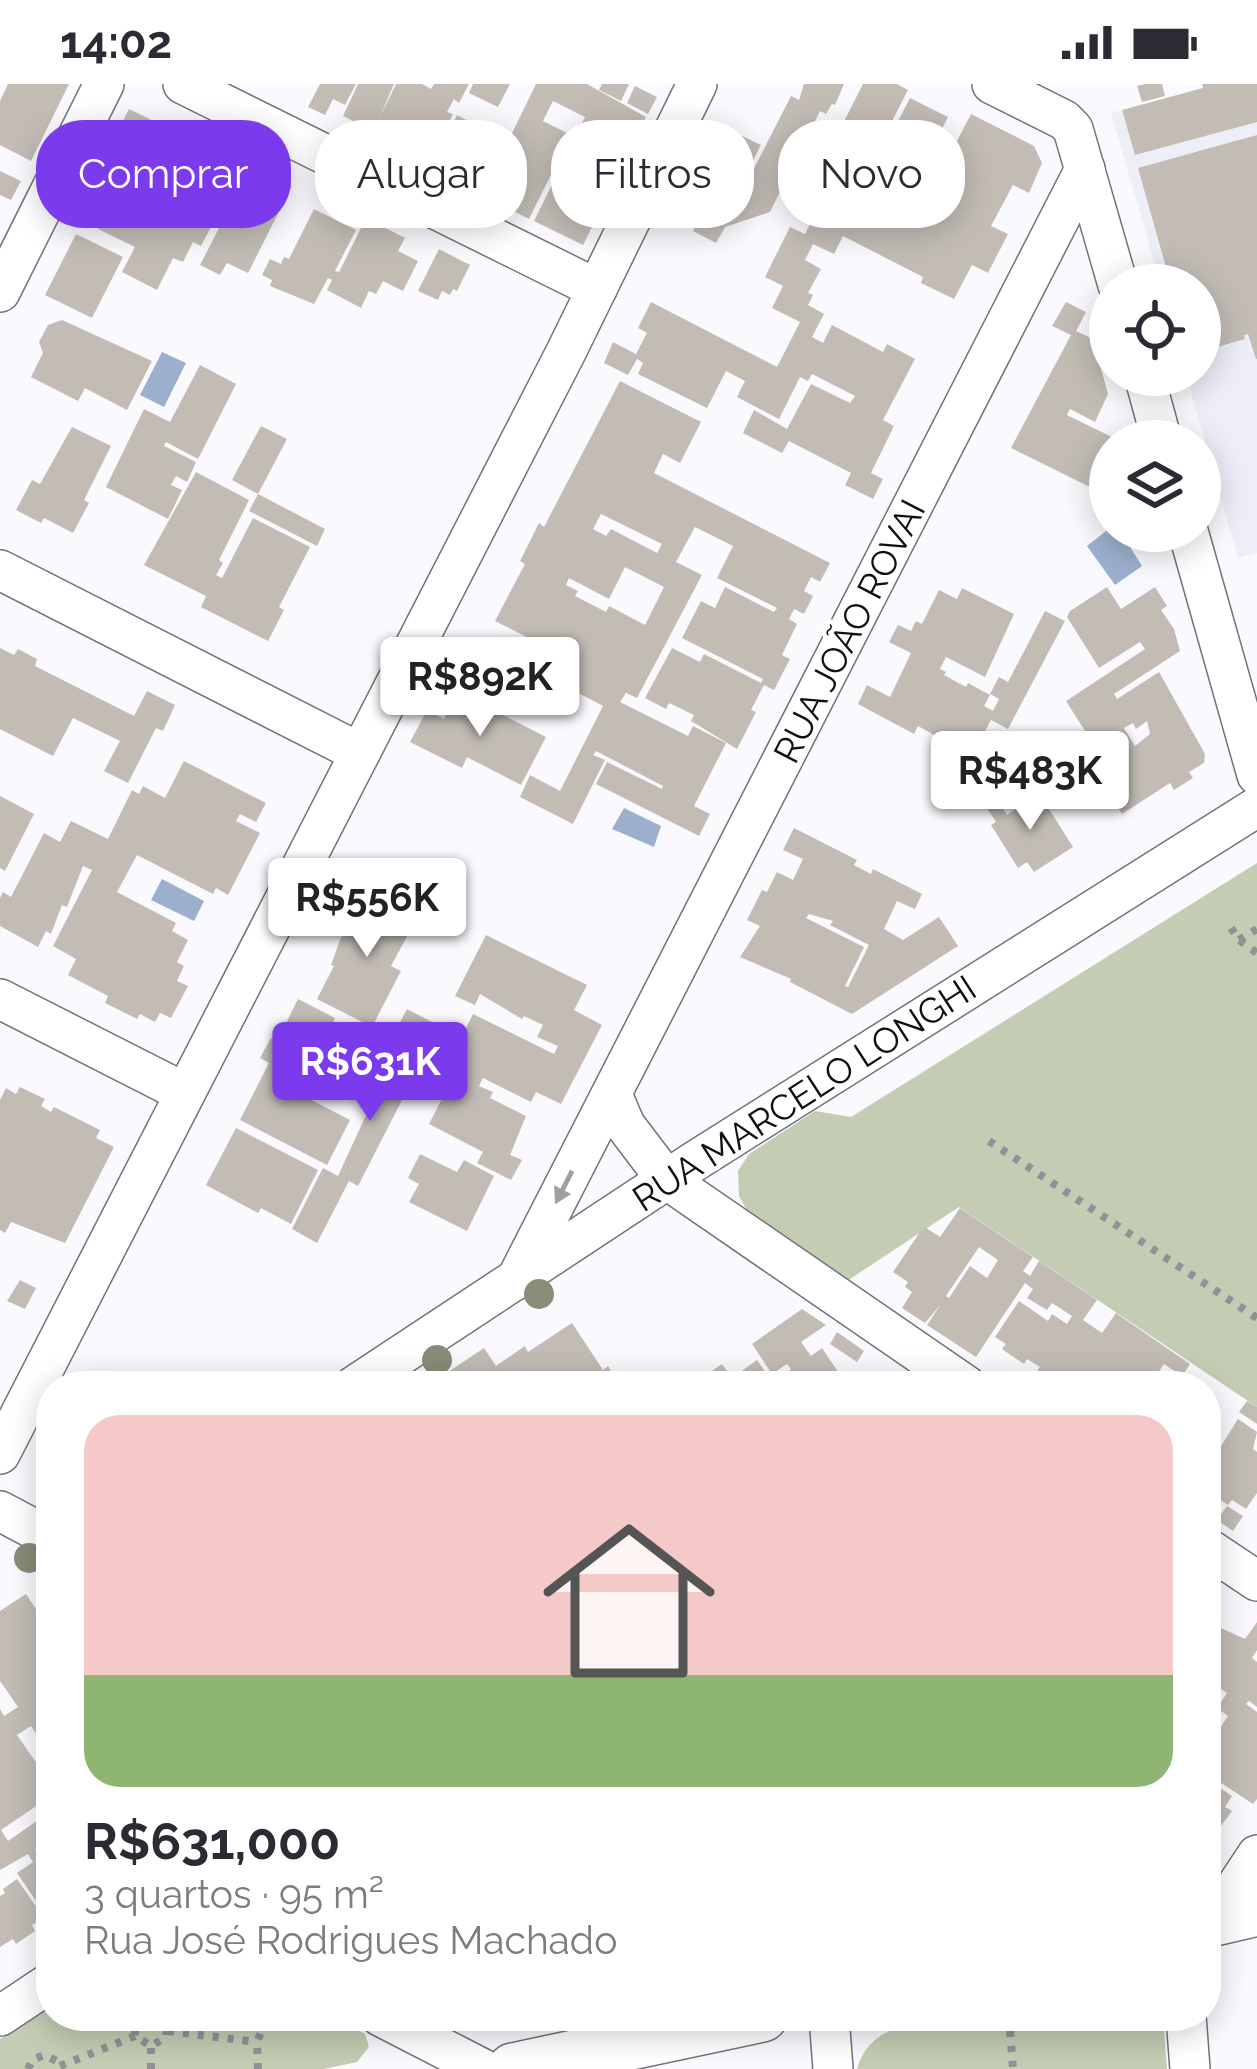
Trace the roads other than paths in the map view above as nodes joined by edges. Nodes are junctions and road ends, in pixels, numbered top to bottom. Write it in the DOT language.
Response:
graph roads {
  1 [pos="104,84"];
  2 [pos="183,84"];
  3 [pos="698,84"];
  4 [pos="992,84"];
  5 [pos="1085,169"];
  6 [pos="1112,264"];
  7 [pos="597,289"];
  8 [pos="0,292"];
  9 [pos="1194,552"];
  10 [pos="0,569"];
  11 [pos="360,753"];
  12 [pos="1257,775"];
  13 [pos="1257,807"];
  14 [pos="0,999"];
  15 [pos="185,1094"];
  16 [pos="612,1094"];
  17 [pos="666,1179"];
  18 [pos="516,1280"];
  19 [pos="39,1371"];
  20 [pos="377,1371"];
  21 [pos="938,1371"];
  22 [pos="36,1377"];
  23 [pos="4,1438"];
  24 [pos="0,1511"];
  25 [pos="36,1530"];
  26 [pos="1221,1557"];
  27 [pos="1257,1581"];
  28 [pos="1257,1855"];
  29 [pos="1223,1911"];
  30 [pos="36,1992"];
  31 [pos="0,2016"];
  32 [pos="409,2031"];
  33 [pos="692,2031"];
  34 [pos="830,2031"];
  35 [pos="1187,2031"];
  36 [pos="483,2069"];
  37 [pos="513,2069"];
  38 [pos="833,2069"];
  39 [pos="1190,2069"];
  1 -- 8 [label="street"];
  2 -- 7 [label="street"];
  3 -- 7 [label="street"];
  4 -- 5 [label="street"];
  5 -- 6 [label="street"];
  5 -- 16 [label="street, RUA JOÃO ROVAI"];
  7 -- 11 [label="street"];
  9 -- 12 [label="street"];
  10 -- 11 [label="street"];
  11 -- 15 [label="street"];
  13 -- 17 [label="street, RUA MARCELO LONGHI"];
  14 -- 15 [label="street"];
  15 -- 19 [label="street"];
  16 -- 17 [label="street"];
  16 -- 18 [label="street, RUA JOÃO ROVAI, one-way"];
  17 -- 18 [label="street, RUA MARCELO LONGHI"];
  17 -- 21 [label="street"];
  18 -- 20 [label="street, RUA MARCELO LONGHI"];
  22 -- 23 [label="street"];
  24 -- 25 [label="street"];
  26 -- 27 [label="street"];
  28 -- 29 [label="street"];
  30 -- 31 [label="street"];
  32 -- 36 [label="street"];
  33 -- 37 [label="street"];
  34 -- 38 [label="street"];
  35 -- 39 [label="street"];
}
